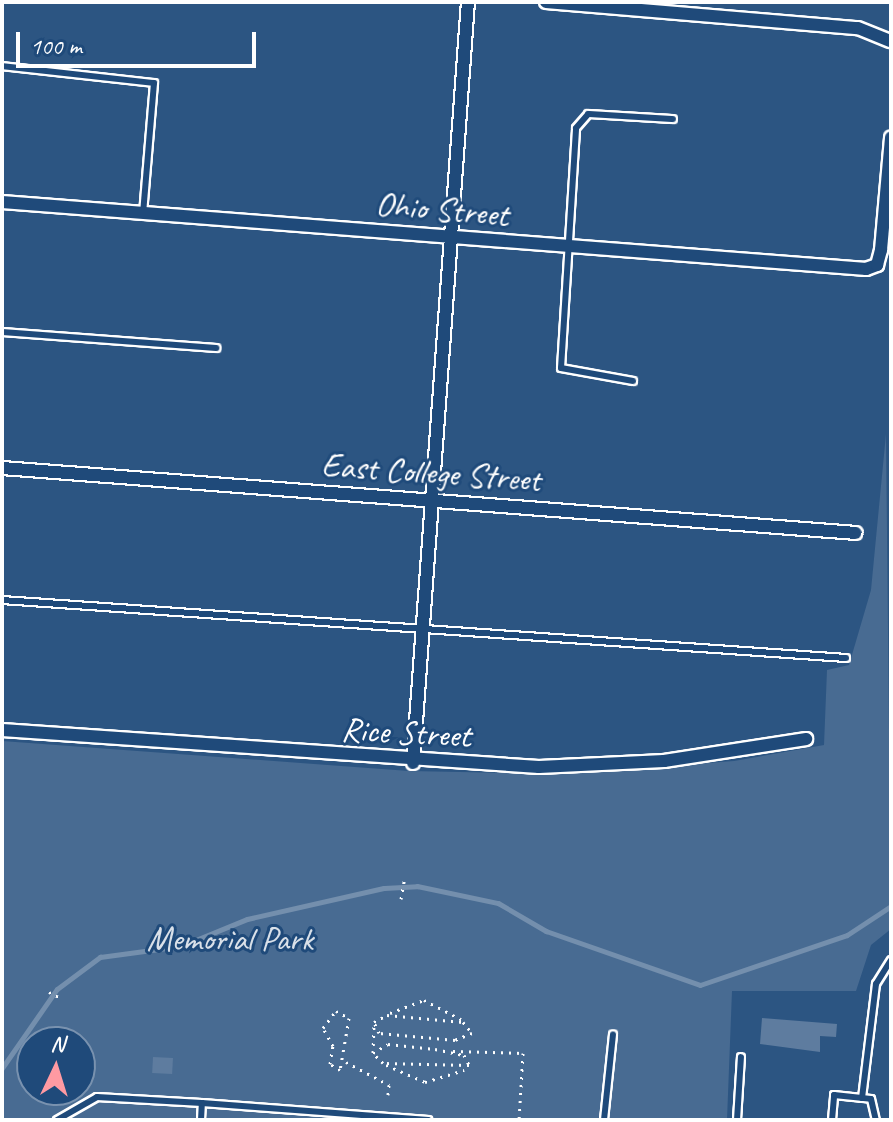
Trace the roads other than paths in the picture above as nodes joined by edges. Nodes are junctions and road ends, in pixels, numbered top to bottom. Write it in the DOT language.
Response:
graph roads {
  1 [pos="468,2"];
  2 [pos="546,2"];
  3 [pos="685,8"];
  4 [pos="888,38"];
  5 [pos="2,66"];
  6 [pos="673,119"];
  7 [pos="891,137"];
  8 [pos="2,202"];
  9 [pos="143,213"];
  10 [pos="453,238"];
  11 [pos="569,247"];
  12 [pos="2,332"];
  13 [pos="216,348"];
  14 [pos="633,381"];
  15 [pos="2,468"];
  16 [pos="432,500"];
  17 [pos="856,533"];
  18 [pos="2,600"];
  19 [pos="422,631"];
  20 [pos="846,658"];
  21 [pos="2,730"];
  22 [pos="806,739"];
  23 [pos="413,763"];
  24 [pos="891,960"];
  25 [pos="613,1034"];
  26 [pos="741,1057"];
  27 [pos="862,1098"];
  28 [pos="202,1103"];
  29 [pos="57,1120"];
  30 [pos="201,1120"];
  31 [pos="428,1120"];
  32 [pos="604,1120"];
  33 [pos="737,1120"];
  34 [pos="832,1120"];
  35 [pos="876,1120"];
  1 -- 10 [label="street"];
  2 -- 3 [label="street"];
  3 -- 4 [label="street"];
  5 -- 9 [label="lane"];
  6 -- 11 [label="lane"];
  7 -- 11 [label="street, Ohio Street"];
  8 -- 9 [label="street, Ohio Street"];
  9 -- 10 [label="street, Ohio Street"];
  10 -- 11 [label="street, Ohio Street"];
  10 -- 16 [label="street"];
  11 -- 14 [label="lane"];
  12 -- 13 [label="lane"];
  15 -- 16 [label="street, East College Street"];
  16 -- 17 [label="street, East College Street"];
  16 -- 19 [label="street"];
  18 -- 19 [label="lane"];
  19 -- 20 [label="lane"];
  19 -- 23 [label="street"];
  21 -- 23 [label="street, Rice Street"];
  22 -- 23 [label="street, Rice Street"];
  24 -- 27 [label="lane"];
  25 -- 32 [label="lane"];
  26 -- 33 [label="lane"];
  27 -- 34 [label="lane"];
  27 -- 35 [label="lane"];
  28 -- 29 [label="lane"];
  28 -- 30 [label="lane"];
  28 -- 31 [label="lane"];
}
